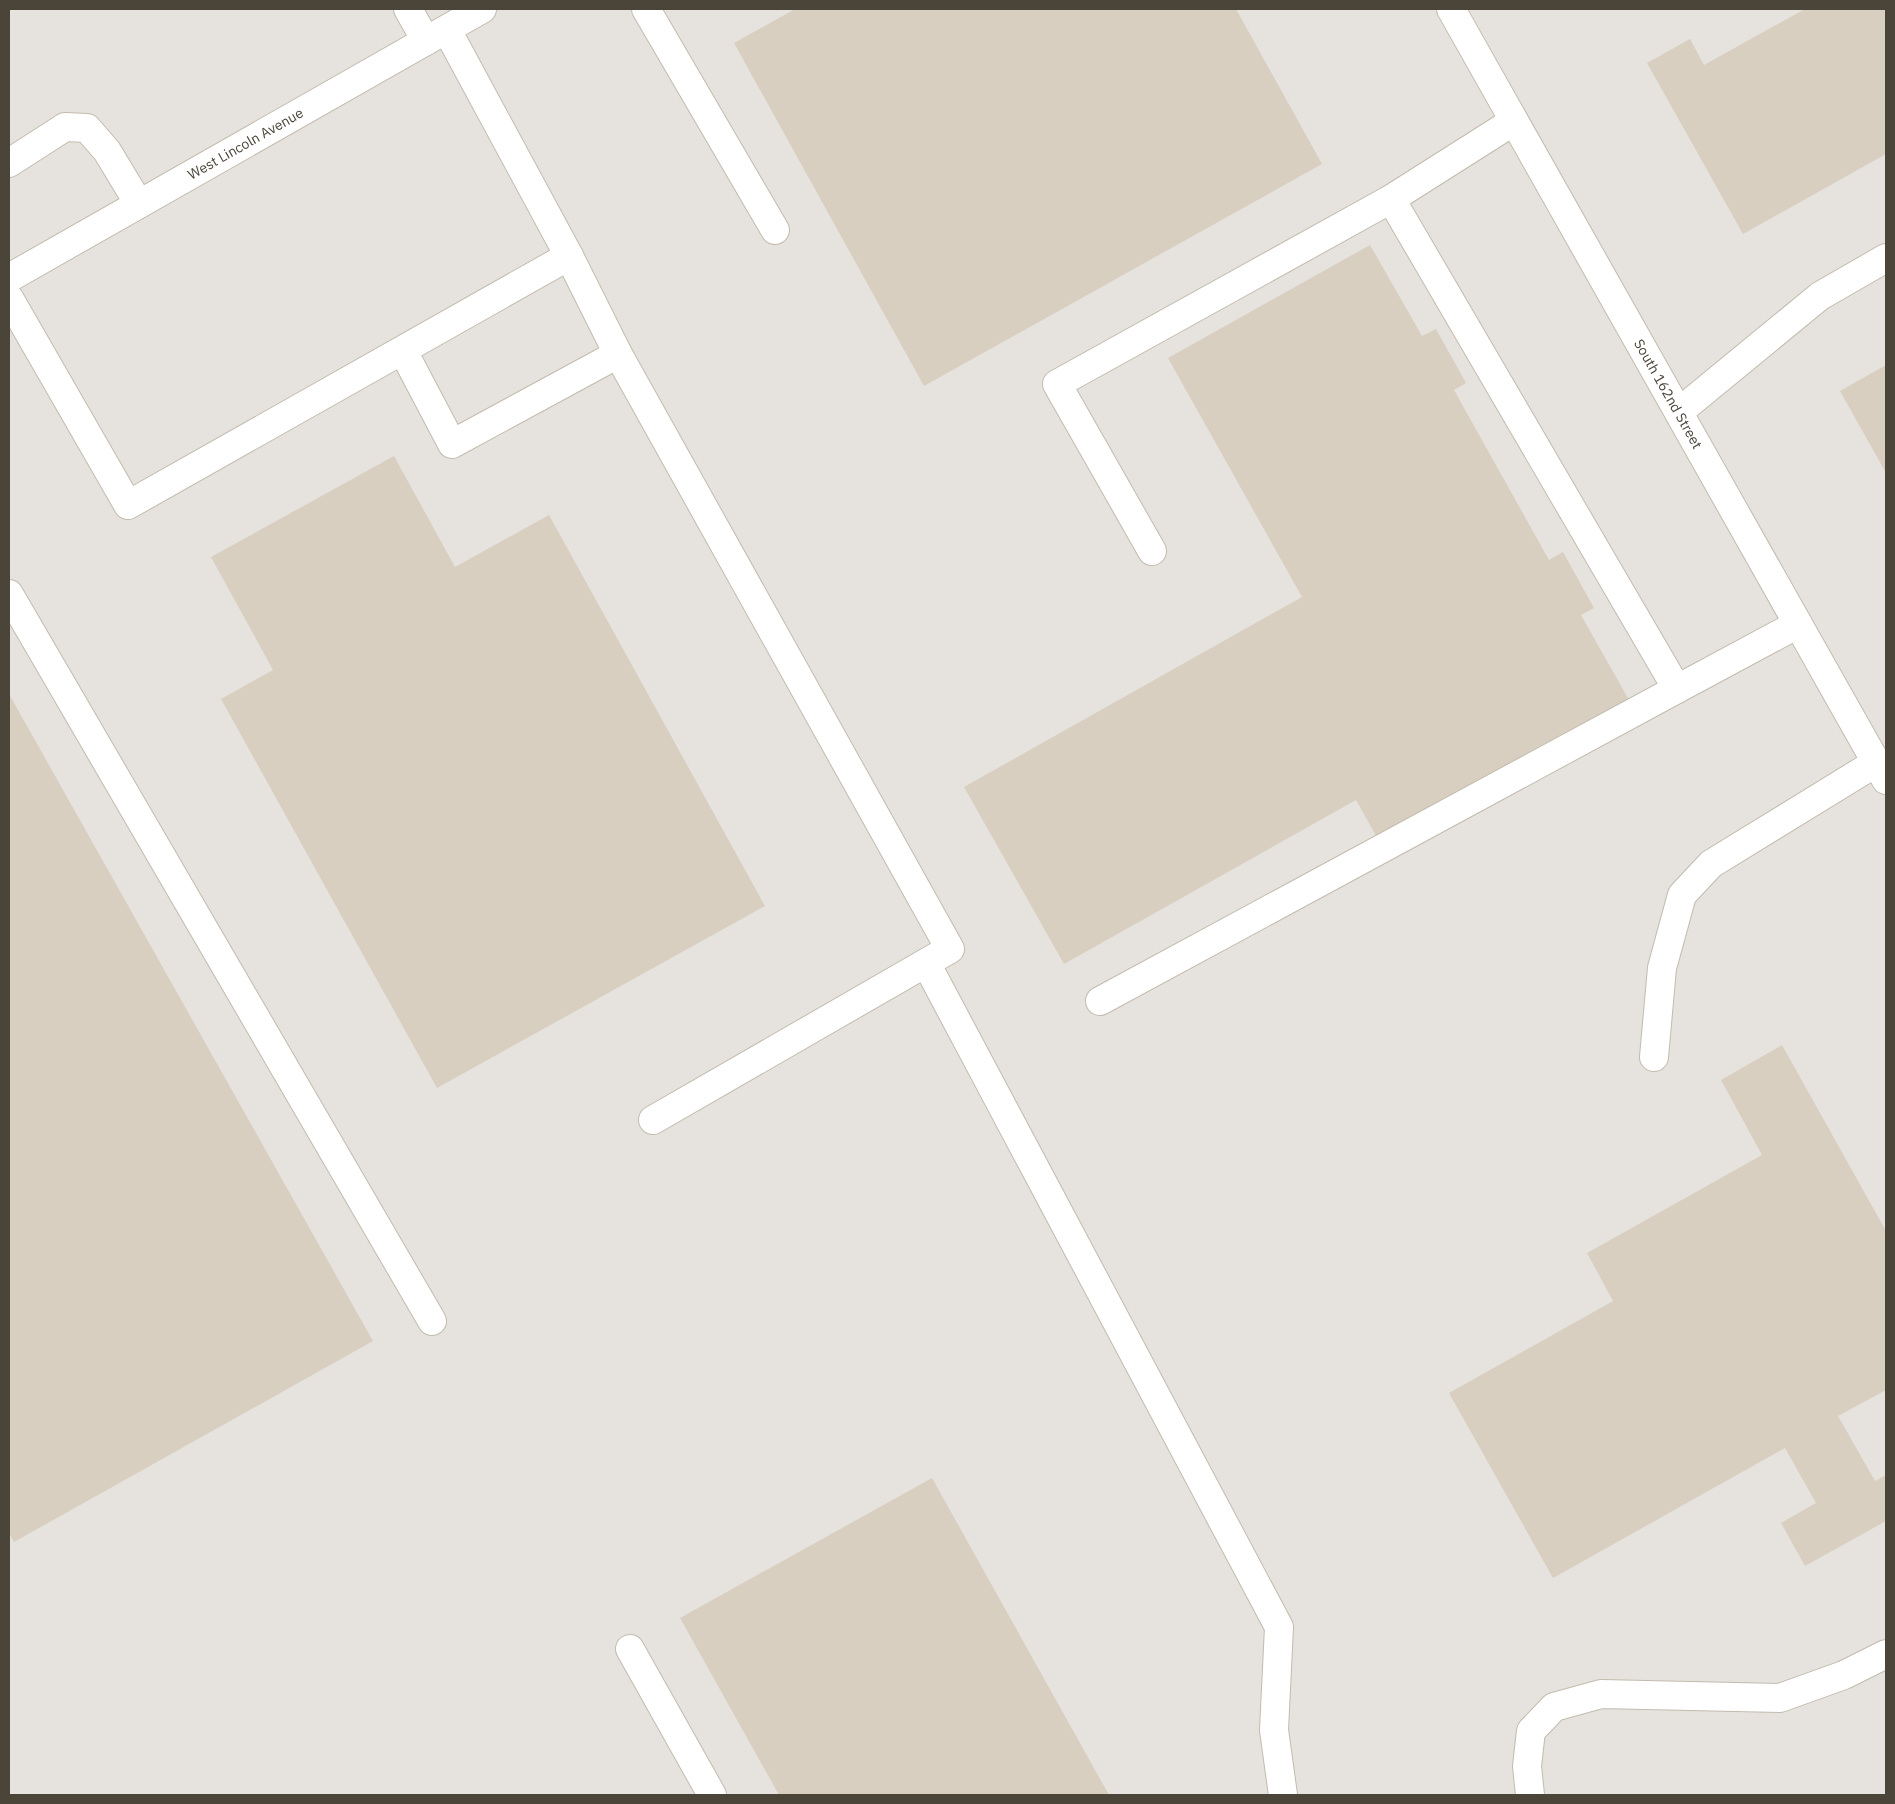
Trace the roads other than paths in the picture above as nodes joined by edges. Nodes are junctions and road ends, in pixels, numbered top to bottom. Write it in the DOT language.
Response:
graph roads {
  1 [pos="408,9"];
  2 [pos="482,9"];
  3 [pos="646,9"];
  4 [pos="1451,9"];
  5 [pos="436,36"];
  6 [pos="1514,121"];
  7 [pos="9,163"];
  8 [pos="1391,199"];
  9 [pos="139,204"];
  10 [pos="775,230"];
  11 [pos="569,256"];
  12 [pos="1886,258"];
  13 [pos="9,278"];
  14 [pos="9,298"];
  15 [pos="403,351"];
  16 [pos="618,354"];
  17 [pos="1680,412"];
  18 [pos="1152,551"];
  19 [pos="9,594"];
  20 [pos="1798,624"];
  21 [pos="1676,688"];
  22 [pos="1881,771"];
  23 [pos="926,963"];
  24 [pos="1100,1001"];
  25 [pos="1654,1057"];
  26 [pos="653,1120"];
  27 [pos="432,1321"];
  28 [pos="630,1649"];
  29 [pos="1886,1654"];
  30 [pos="712,1795"];
  31 [pos="1284,1795"];
  32 [pos="1530,1795"];
  1 -- 5 [label="street"];
  2 -- 5 [label="street, West Lincoln Avenue"];
  3 -- 10 [label="street"];
  4 -- 6 [label="street, South 162nd Street"];
  5 -- 9 [label="street, West Lincoln Avenue"];
  5 -- 11 [label="street"];
  6 -- 8 [label="street"];
  6 -- 17 [label="street, South 162nd Street"];
  7 -- 9 [label="street"];
  8 -- 18 [label="street"];
  8 -- 21 [label="street"];
  9 -- 13 [label="street, West Lincoln Avenue"];
  11 -- 15 [label="street"];
  11 -- 16 [label="street"];
  12 -- 17 [label="street"];
  14 -- 15 [label="street"];
  15 -- 16 [label="street"];
  16 -- 23 [label="street"];
  17 -- 20 [label="street, South 162nd Street"];
  19 -- 27 [label="street"];
  20 -- 21 [label="street"];
  20 -- 22 [label="street, South 162nd Street"];
  21 -- 24 [label="street"];
  22 -- 25 [label="street"];
  23 -- 26 [label="street"];
  23 -- 31 [label="street"];
  28 -- 30 [label="street"];
  29 -- 32 [label="street"];
}
